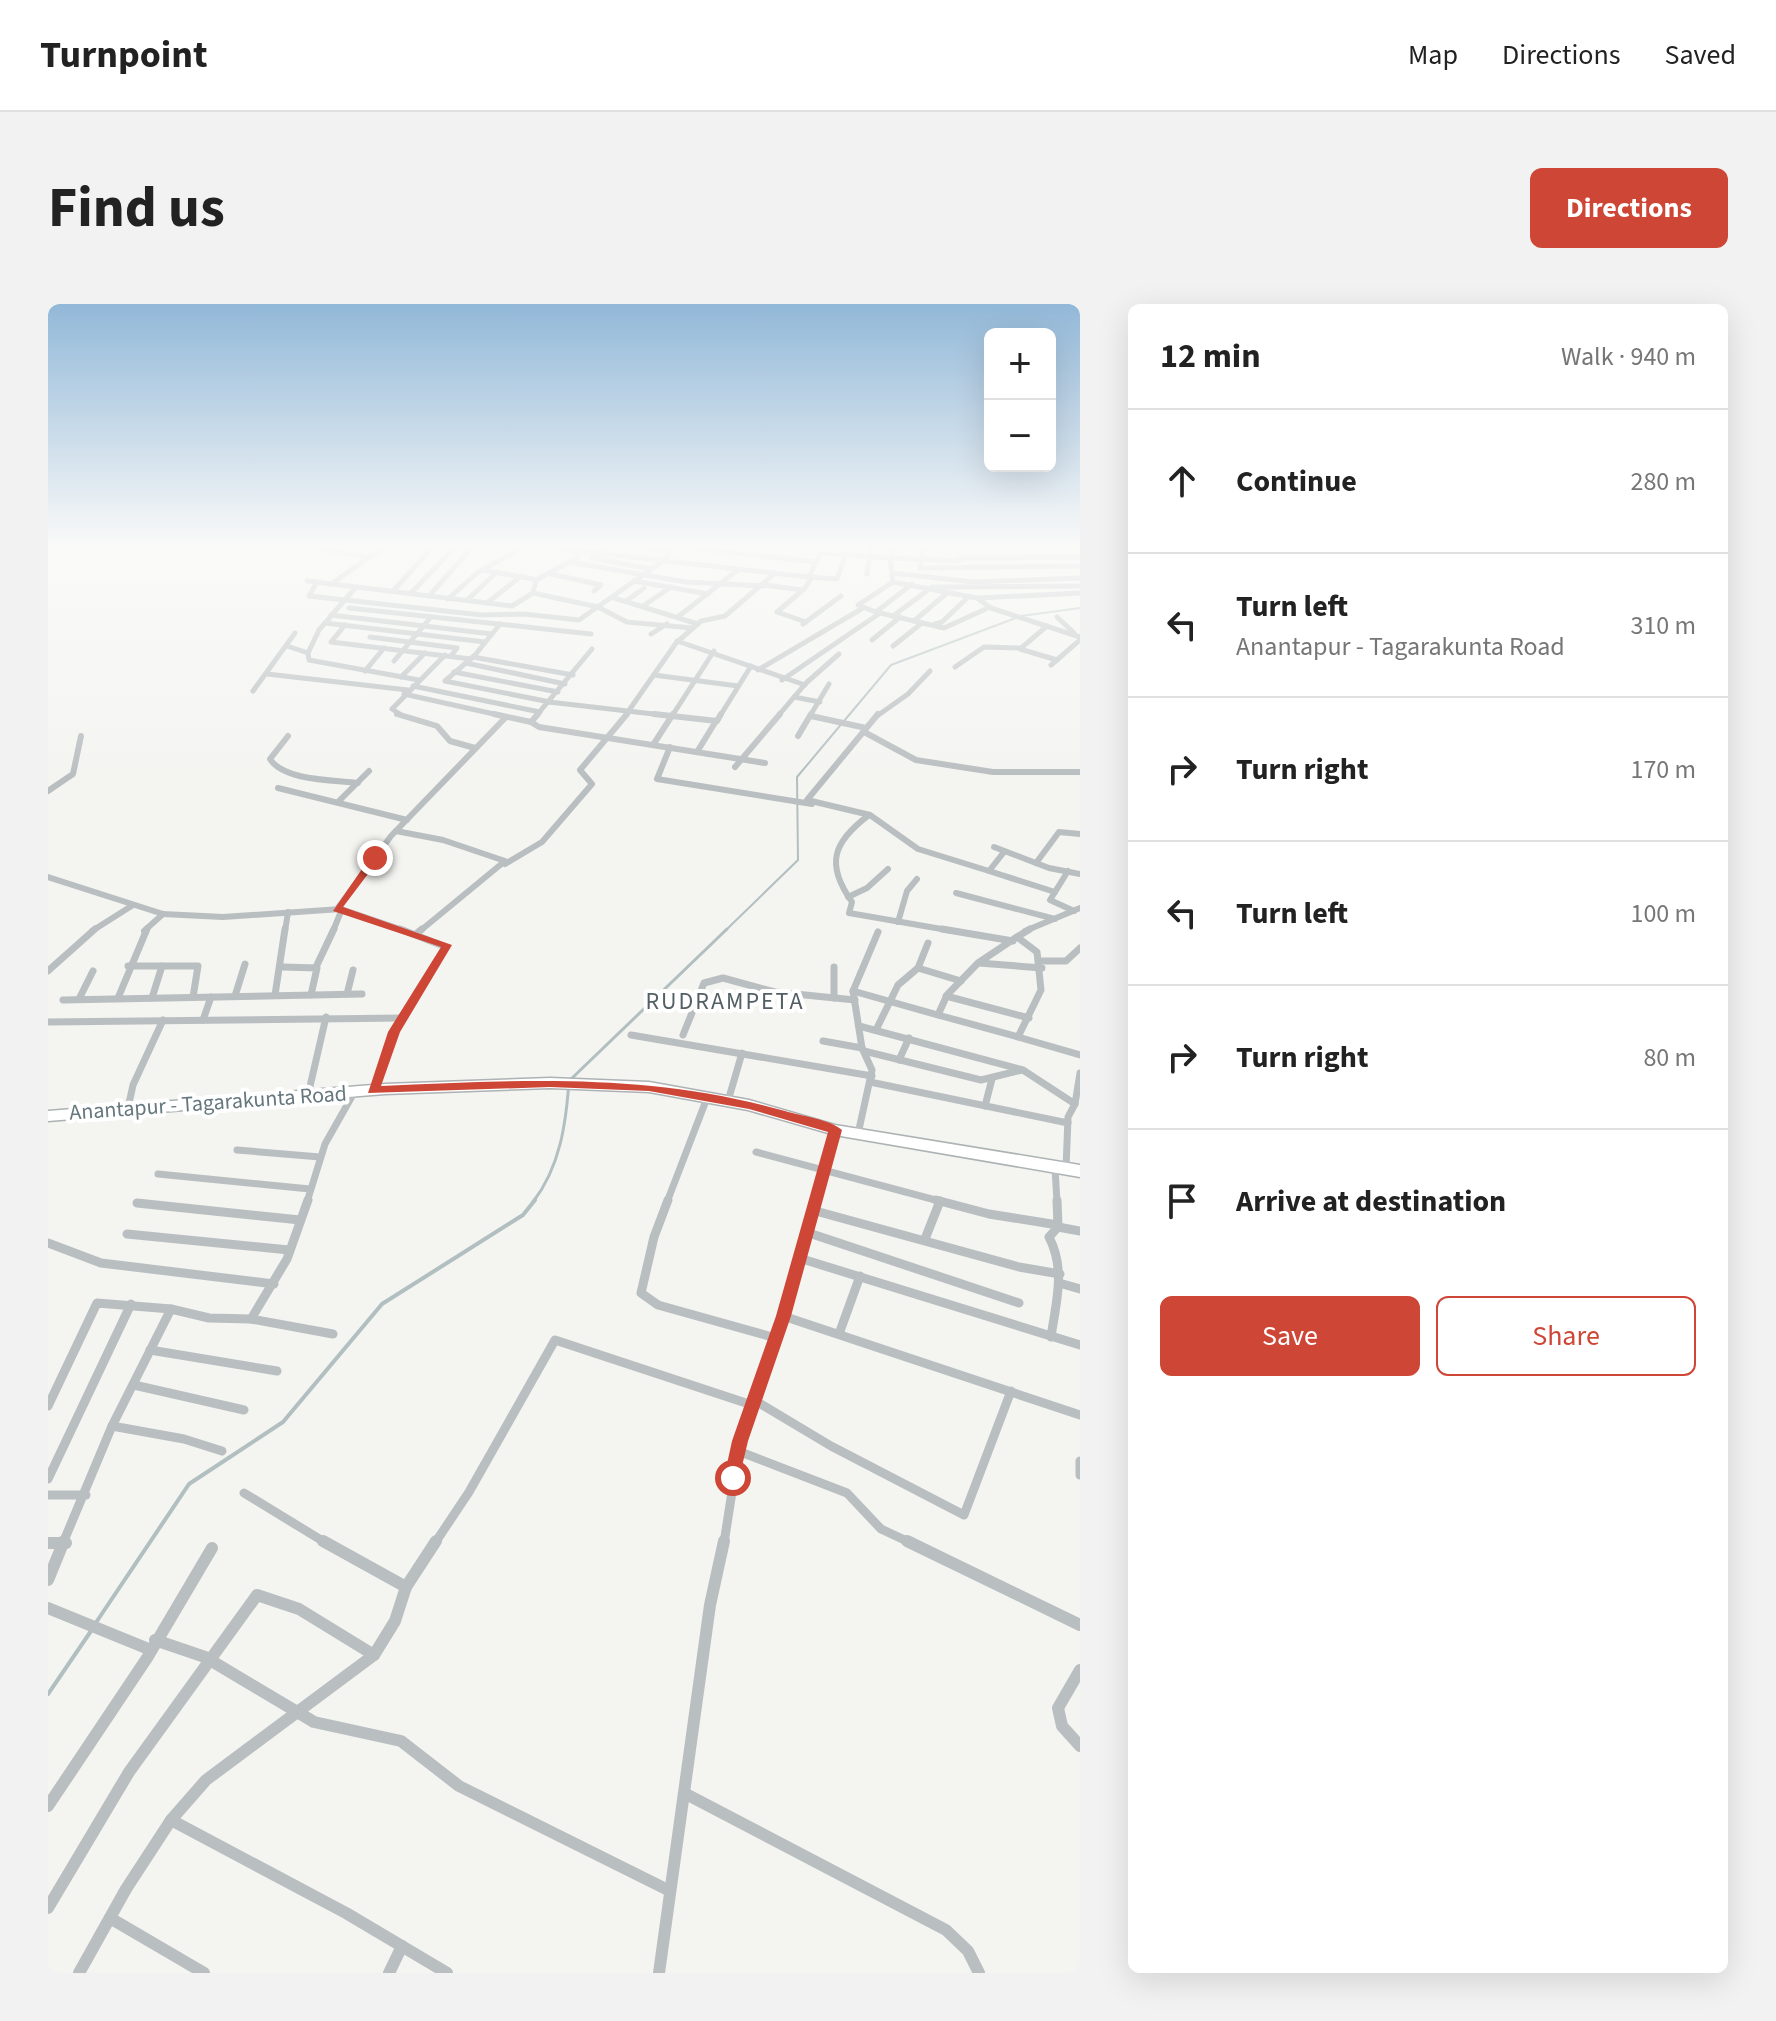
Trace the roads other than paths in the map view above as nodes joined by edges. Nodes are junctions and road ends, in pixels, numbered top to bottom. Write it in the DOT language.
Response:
graph roads {
  1 [pos="396,622"];
  2 [pos="427,622"];
  3 [pos="464,622"];
  4 [pos="500,622"];
  5 [pos="627,622"];
  6 [pos="688,622"];
  7 [pos="707,622"];
  8 [pos="806,622"];
  9 [pos="838,622"];
  10 [pos="864,622"];
  11 [pos="890,622"];
  12 [pos="918,622"];
  13 [pos="942,622"];
  14 [pos="959,622"];
  15 [pos="1033,622"];
  16 [pos="1062,622"];
  17 [pos="325,623"];
  18 [pos="668,623"];
  19 [pos="922,623"];
  20 [pos="345,625"];
  21 [pos="424,625"];
  22 [pos="932,625"];
  23 [pos="498,626"];
  24 [pos="695,626"];
  25 [pos="799,626"];
  26 [pos="1047,626"];
  27 [pos="365,628"];
  28 [pos="295,633"];
  29 [pos="417,634"];
  30 [pos="492,634"];
  31 [pos="591,634"];
  32 [pos="651,634"];
  33 [pos="370,637"];
  34 [pos="1079,638"];
  35 [pos="872,640"];
  36 [pos="677,641"];
  37 [pos="411,642"];
  38 [pos="485,642"];
  39 [pos="351,645"];
  40 [pos="287,646"];
  41 [pos="893,646"];
  42 [pos="384,648"];
  43 [pos="1020,648"];
  44 [pos="592,649"];
  45 [pos="404,650"];
  46 [pos="714,651"];
  47 [pos="308,653"];
  48 [pos="425,653"];
  49 [pos="839,654"];
  50 [pos="448,656"];
  51 [pos="470,660"];
  52 [pos="1057,660"];
  53 [pos="394,661"];
  54 [pos="1051,665"];
  55 [pos="751,666"];
  56 [pos="955,667"];
  57 [pos="758,670"];
  58 [pos="365,671"];
  59 [pos="930,671"];
  60 [pos="454,672"];
  61 [pos="267,674"];
  62 [pos="573,675"];
  63 [pos="654,675"];
  64 [pos="401,677"];
  65 [pos="419,680"];
  66 [pos="782,680"];
  67 [pos="696,681"];
  68 [pos="565,684"];
  69 [pos="829,684"];
  70 [pos="805,685"];
  71 [pos="738,686"];
  72 [pos="408,690"];
  73 [pos="253,691"];
  74 [pos="558,692"];
  75 [pos="794,697"];
  76 [pos="549,702"];
  77 [pos="820,702"];
  78 [pos="630,710"];
  79 [pos="540,712"];
  80 [pos="674,716"];
  81 [pos="811,716"];
  82 [pos="506,717"];
  83 [pos="716,721"];
  84 [pos="531,722"];
  85 [pos="866,730"];
  86 [pos="81,736"];
  87 [pos="288,736"];
  88 [pos="798,736"];
  89 [pos="607,737"];
  90 [pos="653,745"];
  91 [pos="670,747"];
  92 [pos="475,748"];
  93 [pos="697,752"];
  94 [pos="741,760"];
  95 [pos="765,763"];
  96 [pos="735,767"];
  97 [pos="369,771"];
  98 [pos="1080,772"];
  99 [pos="358,783"];
  100 [pos="278,788"];
  101 [pos="48,791"];
  102 [pos="338,802"];
  103 [pos="812,804"];
  104 [pos="869,815"];
  105 [pos="407,820"];
  106 [pos="396,831"];
  107 [pos="1080,834"];
  108 [pos="994,847"];
  109 [pos="1004,852"];
  110 [pos="1036,863"];
  111 [pos="505,864"];
  112 [pos="888,869"];
  113 [pos="989,871"];
  114 [pos="1068,871"];
  115 [pos="1080,874"];
  116 [pos="48,877"];
  117 [pos="917,879"];
  118 [pos="1055,892"];
  119 [pos="956,893"];
  120 [pos="848,897"];
  121 [pos="133,905"];
  122 [pos="340,909"];
  123 [pos="1078,910"];
  124 [pos="288,912"];
  125 [pos="163,914"];
  126 [pos="1058,919"];
  127 [pos="898,922"];
  128 [pos="878,932"];
  129 [pos="416,934"];
  130 [pos="1014,939"];
  131 [pos="928,943"];
  132 [pos="1080,948"];
  133 [pos="978,963"];
  134 [pos="245,964"];
  135 [pos="1041,964"];
  136 [pos="128,966"];
  137 [pos="162,966"];
  138 [pos="283,967"];
  139 [pos="316,967"];
  140 [pos="834,967"];
  141 [pos="918,968"];
  142 [pos="353,970"];
  143 [pos="48,971"];
  144 [pos="93,971"];
  145 [pos="961,981"];
  146 [pos="347,994"];
  147 [pos="362,994"];
  148 [pos="275,995"];
  149 [pos="311,995"];
  150 [pos="854,995"];
  151 [pos="235,996"];
  152 [pos="946,996"];
  153 [pos="193,997"];
  154 [pos="211,997"];
  155 [pos="118,998"];
  156 [pos="152,998"];
  157 [pos="834,998"];
  158 [pos="79,999"];
  159 [pos="63,1000"];
  160 [pos="889,1001"];
  161 [pos="938,1015"];
  162 [pos="326,1017"];
  163 [pos="403,1018"];
  164 [pos="1029,1018"];
  165 [pos="163,1020"];
  166 [pos="203,1020"];
  167 [pos="48,1022"];
  168 [pos="859,1026"];
  169 [pos="876,1030"];
  170 [pos="631,1035"];
  171 [pos="683,1035"];
  172 [pos="1018,1037"];
  173 [pos="909,1038"];
  174 [pos="823,1041"];
  175 [pos="863,1050"];
  176 [pos="742,1053"];
  177 [pos="1080,1055"];
  178 [pos="899,1060"];
  179 [pos="1023,1070"];
  180 [pos="1080,1073"];
  181 [pos="871,1079"];
  182 [pos="992,1079"];
  183 [pos="373,1090"];
  184 [pos="355,1091"];
  185 [pos="308,1095"];
  186 [pos="707,1098"];
  187 [pos="728,1101"];
  188 [pos="1075,1104"];
  189 [pos="985,1106"];
  190 [pos="128,1108"];
  191 [pos="48,1116"];
  192 [pos="1068,1123"];
  193 [pos="835,1130"];
  194 [pos="858,1134"];
  195 [pos="237,1150"];
  196 [pos="756,1152"];
  197 [pos="320,1157"];
  198 [pos="823,1169"];
  199 [pos="1067,1169"];
  200 [pos="158,1174"];
  201 [pos="310,1189"];
  202 [pos="940,1201"];
  203 [pos="137,1203"];
  204 [pos="812,1210"];
  205 [pos="300,1220"];
  206 [pos="1058,1226"];
  207 [pos="1080,1231"];
  208 [pos="806,1232"];
  209 [pos="127,1234"];
  210 [pos="925,1239"];
  211 [pos="48,1243"];
  212 [pos="289,1250"];
  213 [pos="799,1258"];
  214 [pos="860,1276"];
  215 [pos="1060,1279"];
  216 [pos="274,1284"];
  217 [pos="1080,1289"];
  218 [pos="1019,1303"];
  219 [pos="131,1304"];
  220 [pos="171,1309"];
  221 [pos="783,1316"];
  222 [pos="251,1319"];
  223 [pos="333,1334"];
  224 [pos="839,1334"];
  225 [pos="1051,1337"];
  226 [pos="776,1338"];
  227 [pos="1080,1345"];
  228 [pos="150,1350"];
  229 [pos="277,1371"];
  230 [pos="134,1385"];
  231 [pos="1011,1391"];
  232 [pos="753,1403"];
  233 [pos="48,1406"];
  234 [pos="244,1410"];
  235 [pos="1080,1415"];
  236 [pos="112,1426"];
  237 [pos="222,1451"];
  238 [pos="738,1451"];
  239 [pos="1080,1461"];
  240 [pos="1080,1475"];
  241 [pos="48,1479"];
  242 [pos="244,1493"];
  243 [pos="48,1495"];
  244 [pos="86,1495"];
  245 [pos="48,1543"];
  246 [pos="66,1543"];
  247 [pos="212,1548"];
  248 [pos="48,1580"];
  249 [pos="406,1587"];
  250 [pos="48,1608"];
  251 [pos="1080,1625"];
  252 [pos="153,1645"];
  253 [pos="374,1655"];
  254 [pos="210,1660"];
  255 [pos="1080,1670"];
  256 [pos="298,1713"];
  257 [pos="1080,1746"];
  258 [pos="686,1794"];
  259 [pos="48,1806"];
  260 [pos="171,1820"];
  261 [pos="670,1891"];
  262 [pos="48,1908"];
  263 [pos="110,1918"];
  264 [pos="402,1946"];
  265 [pos="79,1973"];
  266 [pos="204,1973"];
  267 [pos="389,1973"];
  268 [pos="447,1973"];
  269 [pos="659,1973"];
  270 [pos="979,1973"];
  1 -- 21 [label="street"];
  2 -- 21 [label="street"];
  3 -- 23 [label="street"];
  4 -- 23 [label="street"];
  5 -- 18 [label="street"];
  6 -- 24 [label="street"];
  7 -- 24 [label="street"];
  8 -- 25 [label="street"];
  9 -- 57 [label="street"];
  10 -- 66 [label="street"];
  11 -- 35 [label="street"];
  12 -- 19 [label="street"];
  13 -- 22 [label="street"];
  14 -- 22 [label="street"];
  15 -- 26 [label="street"];
  16 -- 34 [label="street"];
  17 -- 20 [label="street"];
  17 -- 47 [label="street"];
  18 -- 24 [label="street"];
  18 -- 32 [label="street"];
  19 -- 22 [label="street"];
  19 -- 41 [label="street"];
  20 -- 27 [label="street"];
  20 -- 39 [label="street"];
  21 -- 29 [label="street"];
  21 -- 30 [label="street"];
  23 -- 30 [label="street"];
  23 -- 31 [label="street"];
  24 -- 36 [label="street"];
  26 -- 34 [label="street"];
  26 -- 43 [label="street"];
  27 -- 29 [label="street"];
  27 -- 39 [label="street"];
  28 -- 40 [label="street"];
  29 -- 37 [label="street"];
  29 -- 38 [label="street"];
  30 -- 38 [label="street"];
  33 -- 37 [label="street"];
  34 -- 52 [label="street"];
  36 -- 46 [label="street"];
  36 -- 63 [label="street"];
  37 -- 45 [label="street"];
  37 -- 50 [label="street"];
  38 -- 51 [label="street"];
  39 -- 42 [label="street"];
  40 -- 47 [label="street"];
  40 -- 61 [label="street"];
  42 -- 45 [label="street"];
  42 -- 58 [label="street"];
  43 -- 52 [label="street"];
  43 -- 56 [label="street"];
  44 -- 62 [label="street"];
  45 -- 48 [label="street"];
  45 -- 53 [label="street"];
  46 -- 55 [label="street"];
  46 -- 67 [label="street"];
  47 -- 58 [label="street"];
  48 -- 50 [label="street"];
  48 -- 64 [label="street"];
  49 -- 70 [label="street"];
  50 -- 51 [label="street"];
  50 -- 65 [label="street"];
  51 -- 60 [label="street"];
  51 -- 62 [label="street"];
  51 -- 68 [label="street"];
  52 -- 54 [label="street"];
  55 -- 57 [label="street"];
  55 -- 71 [label="street"];
  57 -- 66 [label="street"];
  58 -- 64 [label="street"];
  59 -- 85 [label="street"];
  60 -- 74 [label="street"];
  60 -- 76 [label="street"];
  61 -- 72 [label="street"];
  61 -- 73 [label="street"];
  62 -- 68 [label="street"];
  63 -- 67 [label="street"];
  63 -- 78 [label="street"];
  64 -- 65 [label="street"];
  65 -- 72 [label="street"];
  66 -- 70 [label="street"];
  67 -- 71 [label="street"];
  67 -- 80 [label="street"];
  68 -- 74 [label="street"];
  69 -- 77 [label="street"];
  70 -- 75 [label="street"];
  71 -- 83 [label="street"];
  72 -- 79 [label="street"];
  72 -- 82 [label="street"];
  72 -- 92 [label="street"];
  74 -- 76 [label="street"];
  75 -- 77 [label="street"];
  75 -- 94 [label="street"];
  76 -- 78 [label="street"];
  76 -- 79 [label="street"];
  77 -- 81 [label="street"];
  78 -- 80 [label="street"];
  78 -- 89 [label="street"];
  79 -- 84 [label="street"];
  80 -- 83 [label="street"];
  80 -- 90 [label="street"];
  81 -- 85 [label="street"];
  81 -- 88 [label="street"];
  82 -- 84 [label="street"];
  82 -- 92 [label="street"];
  83 -- 93 [label="street"];
  84 -- 89 [label="street"];
  85 -- 98 [label="street"];
  85 -- 103 [label="street"];
  86 -- 101 [label="street"];
  87 -- 99 [label="street"];
  89 -- 90 [label="street"];
  89 -- 111 [label="street"];
  90 -- 91 [label="street"];
  91 -- 93 [label="street"];
  91 -- 103 [label="street"];
  92 -- 105 [label="street"];
  93 -- 94 [label="street"];
  94 -- 95 [label="street"];
  94 -- 96 [label="street"];
  97 -- 99 [label="street"];
  99 -- 102 [label="street"];
  100 -- 102 [label="street"];
  102 -- 105 [label="street"];
  103 -- 104 [label="street"];
  104 -- 113 [label="street"];
  104 -- 120 [label="street"];
  105 -- 106 [label="street"];
  106 -- 111 [label="street"];
  106 -- 122 [label="street"];
  107 -- 110 [label="street"];
  108 -- 109 [label="street"];
  109 -- 110 [label="street"];
  109 -- 113 [label="street"];
  110 -- 114 [label="street"];
  111 -- 129 [label="street"];
  112 -- 120 [label="street"];
  113 -- 118 [label="street"];
  114 -- 115 [label="street"];
  114 -- 118 [label="street"];
  116 -- 121 [label="street"];
  117 -- 127 [label="street"];
  118 -- 123 [label="street"];
  119 -- 126 [label="street"];
  120 -- 127 [label="street"];
  121 -- 125 [label="street"];
  121 -- 143 [label="street"];
  122 -- 124 [label="street"];
  122 -- 129 [label="street"];
  122 -- 139 [label="street"];
  123 -- 126 [label="street"];
  124 -- 125 [label="street"];
  124 -- 138 [label="street"];
  125 -- 136 [label="street"];
  126 -- 130 [label="street"];
  127 -- 130 [label="street"];
  128 -- 150 [label="street"];
  129 -- 163 [label="street"];
  130 -- 133 [label="street"];
  130 -- 135 [label="street"];
  131 -- 141 [label="street"];
  132 -- 135 [label="street"];
  133 -- 135 [label="street"];
  133 -- 145 [label="street"];
  134 -- 151 [label="street"];
  135 -- 164 [label="street"];
  136 -- 137 [label="street"];
  136 -- 155 [label="street"];
  137 -- 153 [label="street"];
  137 -- 156 [label="street"];
  138 -- 139 [label="street"];
  138 -- 148 [label="street"];
  139 -- 149 [label="street"];
  140 -- 157 [label="street"];
  141 -- 145 [label="street"];
  141 -- 160 [label="street"];
  142 -- 146 [label="street"];
  144 -- 158 [label="street"];
  145 -- 152 [label="street"];
  146 -- 147 [label="street"];
  146 -- 149 [label="street"];
  148 -- 149 [label="street"];
  148 -- 151 [label="street"];
  150 -- 157 [label="street"];
  150 -- 160 [label="street"];
  150 -- 168 [label="street"];
  151 -- 154 [label="street"];
  152 -- 161 [label="street"];
  152 -- 164 [label="street"];
  153 -- 154 [label="street"];
  153 -- 156 [label="street"];
  154 -- 166 [label="street"];
  155 -- 156 [label="street"];
  155 -- 158 [label="street"];
  157 -- 171 [label="street"];
  158 -- 159 [label="street"];
  160 -- 161 [label="street"];
  160 -- 169 [label="street"];
  161 -- 172 [label="street"];
  162 -- 163 [label="street"];
  162 -- 166 [label="street"];
  162 -- 185 [label="street"];
  163 -- 183 [label="street"];
  164 -- 172 [label="street"];
  165 -- 166 [label="street"];
  165 -- 167 [label="street"];
  165 -- 190 [label="street"];
  168 -- 169 [label="street"];
  168 -- 175 [label="street"];
  169 -- 173 [label="street"];
  170 -- 176 [label="street"];
  172 -- 177 [label="street"];
  173 -- 178 [label="street"];
  173 -- 179 [label="street"];
  174 -- 175 [label="street"];
  175 -- 178 [label="street"];
  175 -- 181 [label="street"];
  176 -- 181 [label="street"];
  176 -- 187 [label="street"];
  178 -- 182 [label="street"];
  179 -- 182 [label="street"];
  179 -- 188 [label="street"];
  180 -- 188 [label="street"];
  181 -- 189 [label="street"];
  181 -- 194 [label="street"];
  182 -- 189 [label="street"];
  183 -- 184 [label="main road, Anantapur - Tagarakunta Road"];
  183 -- 186 [label="main road, Anantapur - Tagarakunta Road"];
  184 -- 185 [label="main road, Anantapur - Tagarakunta Road"];
  184 -- 197 [label="street"];
  185 -- 190 [label="main road, Anantapur - Tagarakunta Road"];
  186 -- 187 [label="main road, Anantapur - Tagarakunta Road"];
  186 -- 226 [label="street"];
  187 -- 193 [label="main road, Anantapur - Tagarakunta Road"];
  188 -- 192 [label="street"];
  189 -- 192 [label="street"];
  190 -- 191 [label="main road, Anantapur - Tagarakunta Road"];
  192 -- 199 [label="street"];
  193 -- 194 [label="main road, Anantapur - Tagarakunta Road"];
  193 -- 198 [label="street"];
  194 -- 199 [label="main road, Anantapur - Tagarakunta Road"];
  195 -- 197 [label="street"];
  196 -- 198 [label="street"];
  197 -- 201 [label="street"];
  198 -- 202 [label="street"];
  198 -- 204 [label="street"];
  199 -- 206 [label="street"];
  200 -- 201 [label="street"];
  201 -- 205 [label="street"];
  202 -- 206 [label="street"];
  202 -- 210 [label="street"];
  203 -- 205 [label="street"];
  204 -- 208 [label="street"];
  204 -- 210 [label="street"];
  205 -- 212 [label="street"];
  206 -- 207 [label="street"];
  206 -- 215 [label="street"];
  208 -- 213 [label="street"];
  208 -- 218 [label="street"];
  209 -- 212 [label="street"];
  210 -- 215 [label="street"];
  211 -- 216 [label="street"];
  212 -- 216 [label="street"];
  213 -- 214 [label="street"];
  213 -- 221 [label="street"];
  214 -- 224 [label="street"];
  214 -- 225 [label="street"];
  215 -- 217 [label="street"];
  215 -- 225 [label="street"];
  216 -- 222 [label="street"];
  219 -- 220 [label="street"];
  219 -- 233 [label="street"];
  219 -- 241 [label="street"];
  220 -- 222 [label="street"];
  220 -- 228 [label="street"];
  221 -- 224 [label="street"];
  221 -- 226 [label="street"];
  222 -- 223 [label="street"];
  224 -- 231 [label="street"];
  225 -- 227 [label="street"];
  226 -- 232 [label="street"];
  228 -- 229 [label="street"];
  228 -- 230 [label="street"];
  230 -- 234 [label="street"];
  230 -- 236 [label="street"];
  231 -- 232 [label="street"];
  231 -- 235 [label="street"];
  232 -- 238 [label="street"];
  232 -- 249 [label="street"];
  236 -- 237 [label="street"];
  236 -- 244 [label="street"];
  238 -- 251 [label="street"];
  238 -- 258 [label="street"];
  239 -- 240 [label="street"];
  242 -- 249 [label="street"];
  243 -- 244 [label="street"];
  244 -- 246 [label="street"];
  245 -- 246 [label="street"];
  246 -- 248 [label="street"];
  247 -- 252 [label="street"];
  249 -- 253 [label="street"];
  250 -- 252 [label="street"];
  252 -- 254 [label="street"];
  252 -- 259 [label="street"];
  253 -- 254 [label="street"];
  253 -- 256 [label="street"];
  254 -- 256 [label="street"];
  254 -- 262 [label="street"];
  255 -- 257 [label="street"];
  256 -- 260 [label="street"];
  256 -- 261 [label="street"];
  258 -- 261 [label="street"];
  258 -- 270 [label="street"];
  260 -- 263 [label="street"];
  260 -- 264 [label="street"];
  261 -- 269 [label="street"];
  263 -- 265 [label="street"];
  263 -- 266 [label="street"];
  264 -- 267 [label="street"];
  264 -- 268 [label="street"];
}
